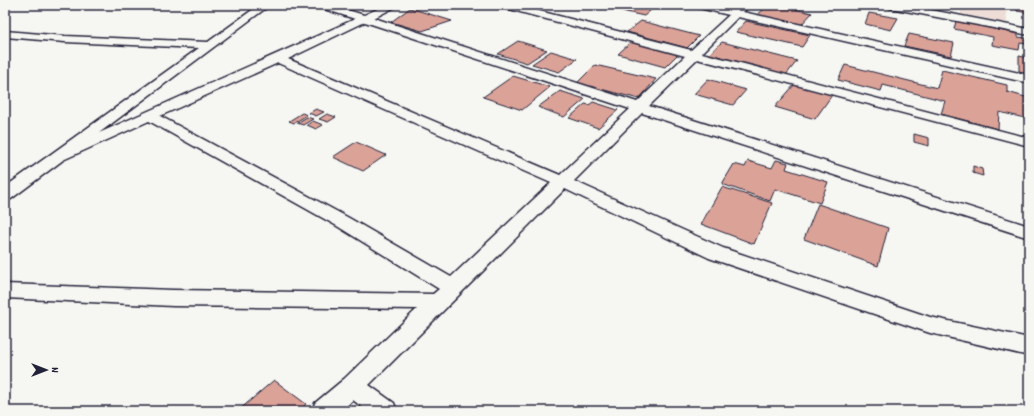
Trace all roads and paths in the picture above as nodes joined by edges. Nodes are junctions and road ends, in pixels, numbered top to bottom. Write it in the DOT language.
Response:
graph roads {
  1 [pos="265,5"];
  2 [pos="321,5"];
  3 [pos="394,5"];
  4 [pos="504,5"];
  5 [pos="698,5"];
  6 [pos="890,5"];
  7 [pos="741,9"];
  8 [pos="363,19"];
  9 [pos="1029,32"];
  10 [pos="5,34"];
  11 [pos="210,46"];
  12 [pos="694,54"];
  13 [pos="278,59"];
  14 [pos="1029,79"];
  15 [pos="639,108"];
  16 [pos="149,116"];
  17 [pos="1029,142"];
  18 [pos="57,157"];
  19 [pos="563,182"];
  20 [pos="5,195"];
  21 [pos="1029,232"];
  22 [pos="454,288"];
  23 [pos="5,291"];
  24 [pos="439,302"];
  25 [pos="1029,347"];
  26 [pos="352,386"];
  27 [pos="324,411"];
  28 [pos="385,411"];
  1 -- 11 [label="street"];
  2 -- 8 [label="street"];
  3 -- 8 [label="street"];
  4 -- 12 [label="street"];
  5 -- 7 [label="street"];
  6 -- 9 [label="street"];
  7 -- 12 [label="street"];
  7 -- 14 [label="street"];
  8 -- 13 [label="street"];
  8 -- 15 [label="street"];
  10 -- 11 [label="street"];
  11 -- 18 [label="street"];
  12 -- 15 [label="street"];
  12 -- 17 [label="street"];
  13 -- 16 [label="street"];
  13 -- 19 [label="street"];
  15 -- 19 [label="street"];
  15 -- 21 [label="street"];
  16 -- 18 [label="street"];
  16 -- 22 [label="street"];
  18 -- 20 [label="street"];
  19 -- 22 [label="street"];
  19 -- 25 [label="street"];
  22 -- 24 [label="street"];
  23 -- 24 [label="street"];
  24 -- 26 [label="street"];
  26 -- 27 [label="street"];
  26 -- 28 [label="street"];
}
